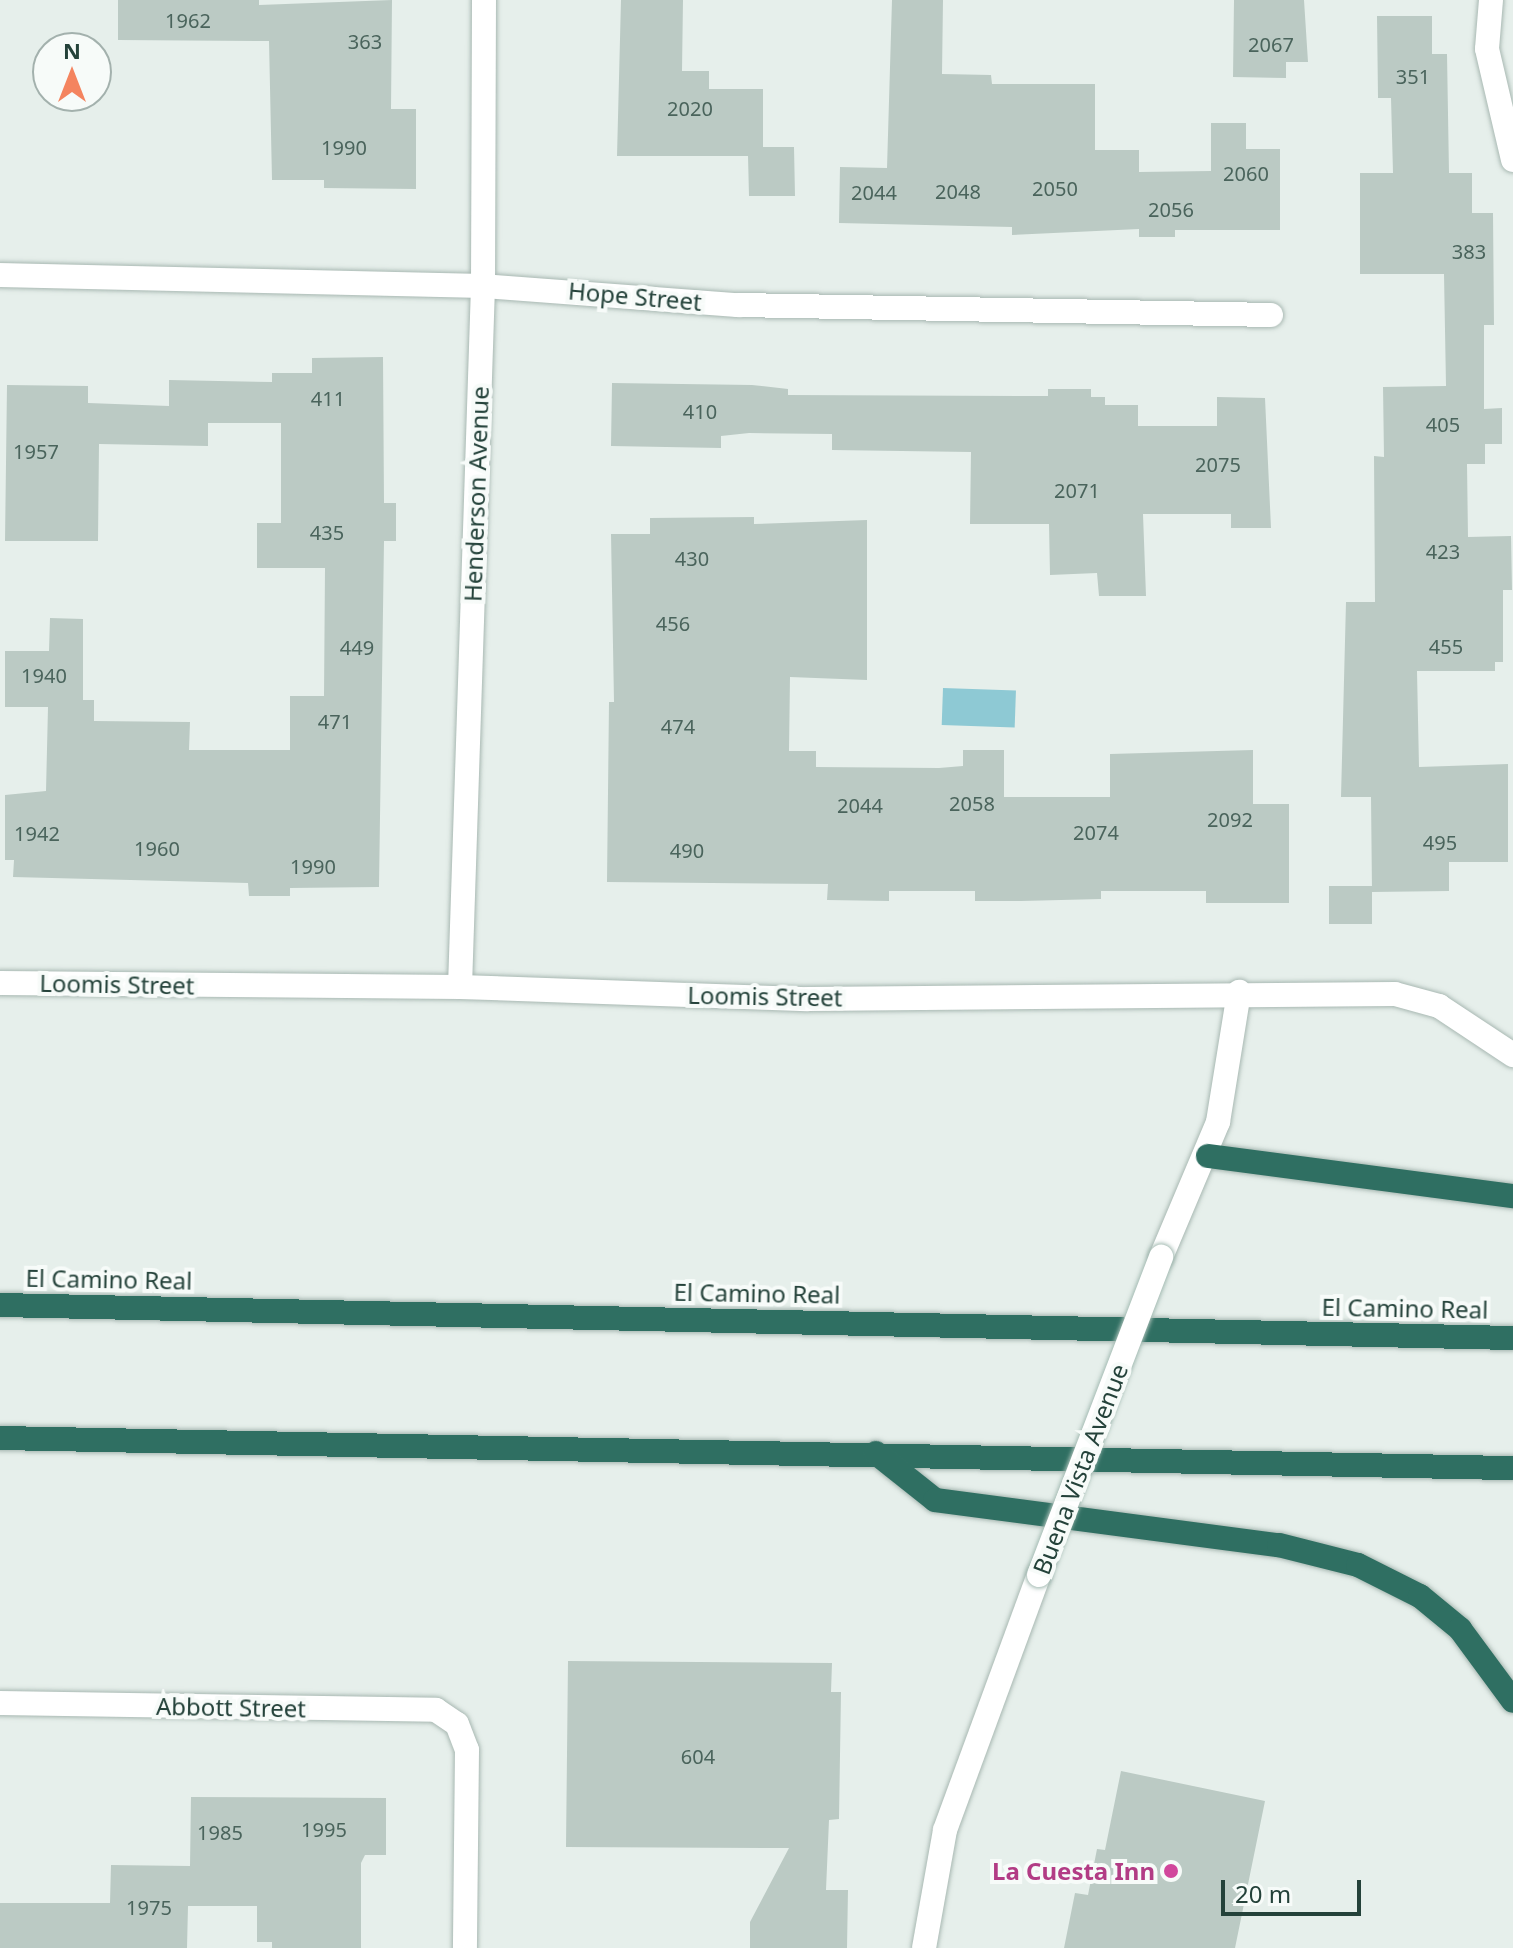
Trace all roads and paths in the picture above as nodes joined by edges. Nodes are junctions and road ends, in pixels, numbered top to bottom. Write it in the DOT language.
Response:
graph roads {
  1 [pos="484,0"];
  2 [pos="1491,0"];
  3 [pos="1513,160"];
  4 [pos="0,275"];
  5 [pos="483,286"];
  6 [pos="1271,315"];
  7 [pos="0,983"];
  8 [pos="460,987"];
  9 [pos="1239,992"];
  10 [pos="1513,1055"];
  11 [pos="1208,1156"];
  12 [pos="1513,1196"];
  13 [pos="0,1305"];
  14 [pos="1513,1338"];
  15 [pos="0,1438"];
  16 [pos="876,1453"];
  17 [pos="1513,1468"];
  18 [pos="1513,1701"];
  19 [pos="0,1703"];
  20 [pos="465,1948"];
  21 [pos="924,1948"];
  1 -- 5 [label="street, Henderson Avenue"];
  2 -- 3 [label="street"];
  4 -- 5 [label="street, Hope Street"];
  5 -- 6 [label="street, Hope Street"];
  5 -- 8 [label="street, Henderson Avenue"];
  7 -- 8 [label="street, Loomis Street"];
  8 -- 9 [label="street, Loomis Street"];
  9 -- 10 [label="street, Loomis Street"];
  9 -- 11 [label="street, Buena Vista Avenue"];
  11 -- 12 [label="highway"];
  11 -- 21 [label="street, Buena Vista Avenue, bridge"];
  13 -- 14 [label="highway, El Camino Real"];
  15 -- 16 [label="highway"];
  16 -- 17 [label="highway"];
  16 -- 18 [label="highway"];
  19 -- 20 [label="street, Abbott Street"];
}
